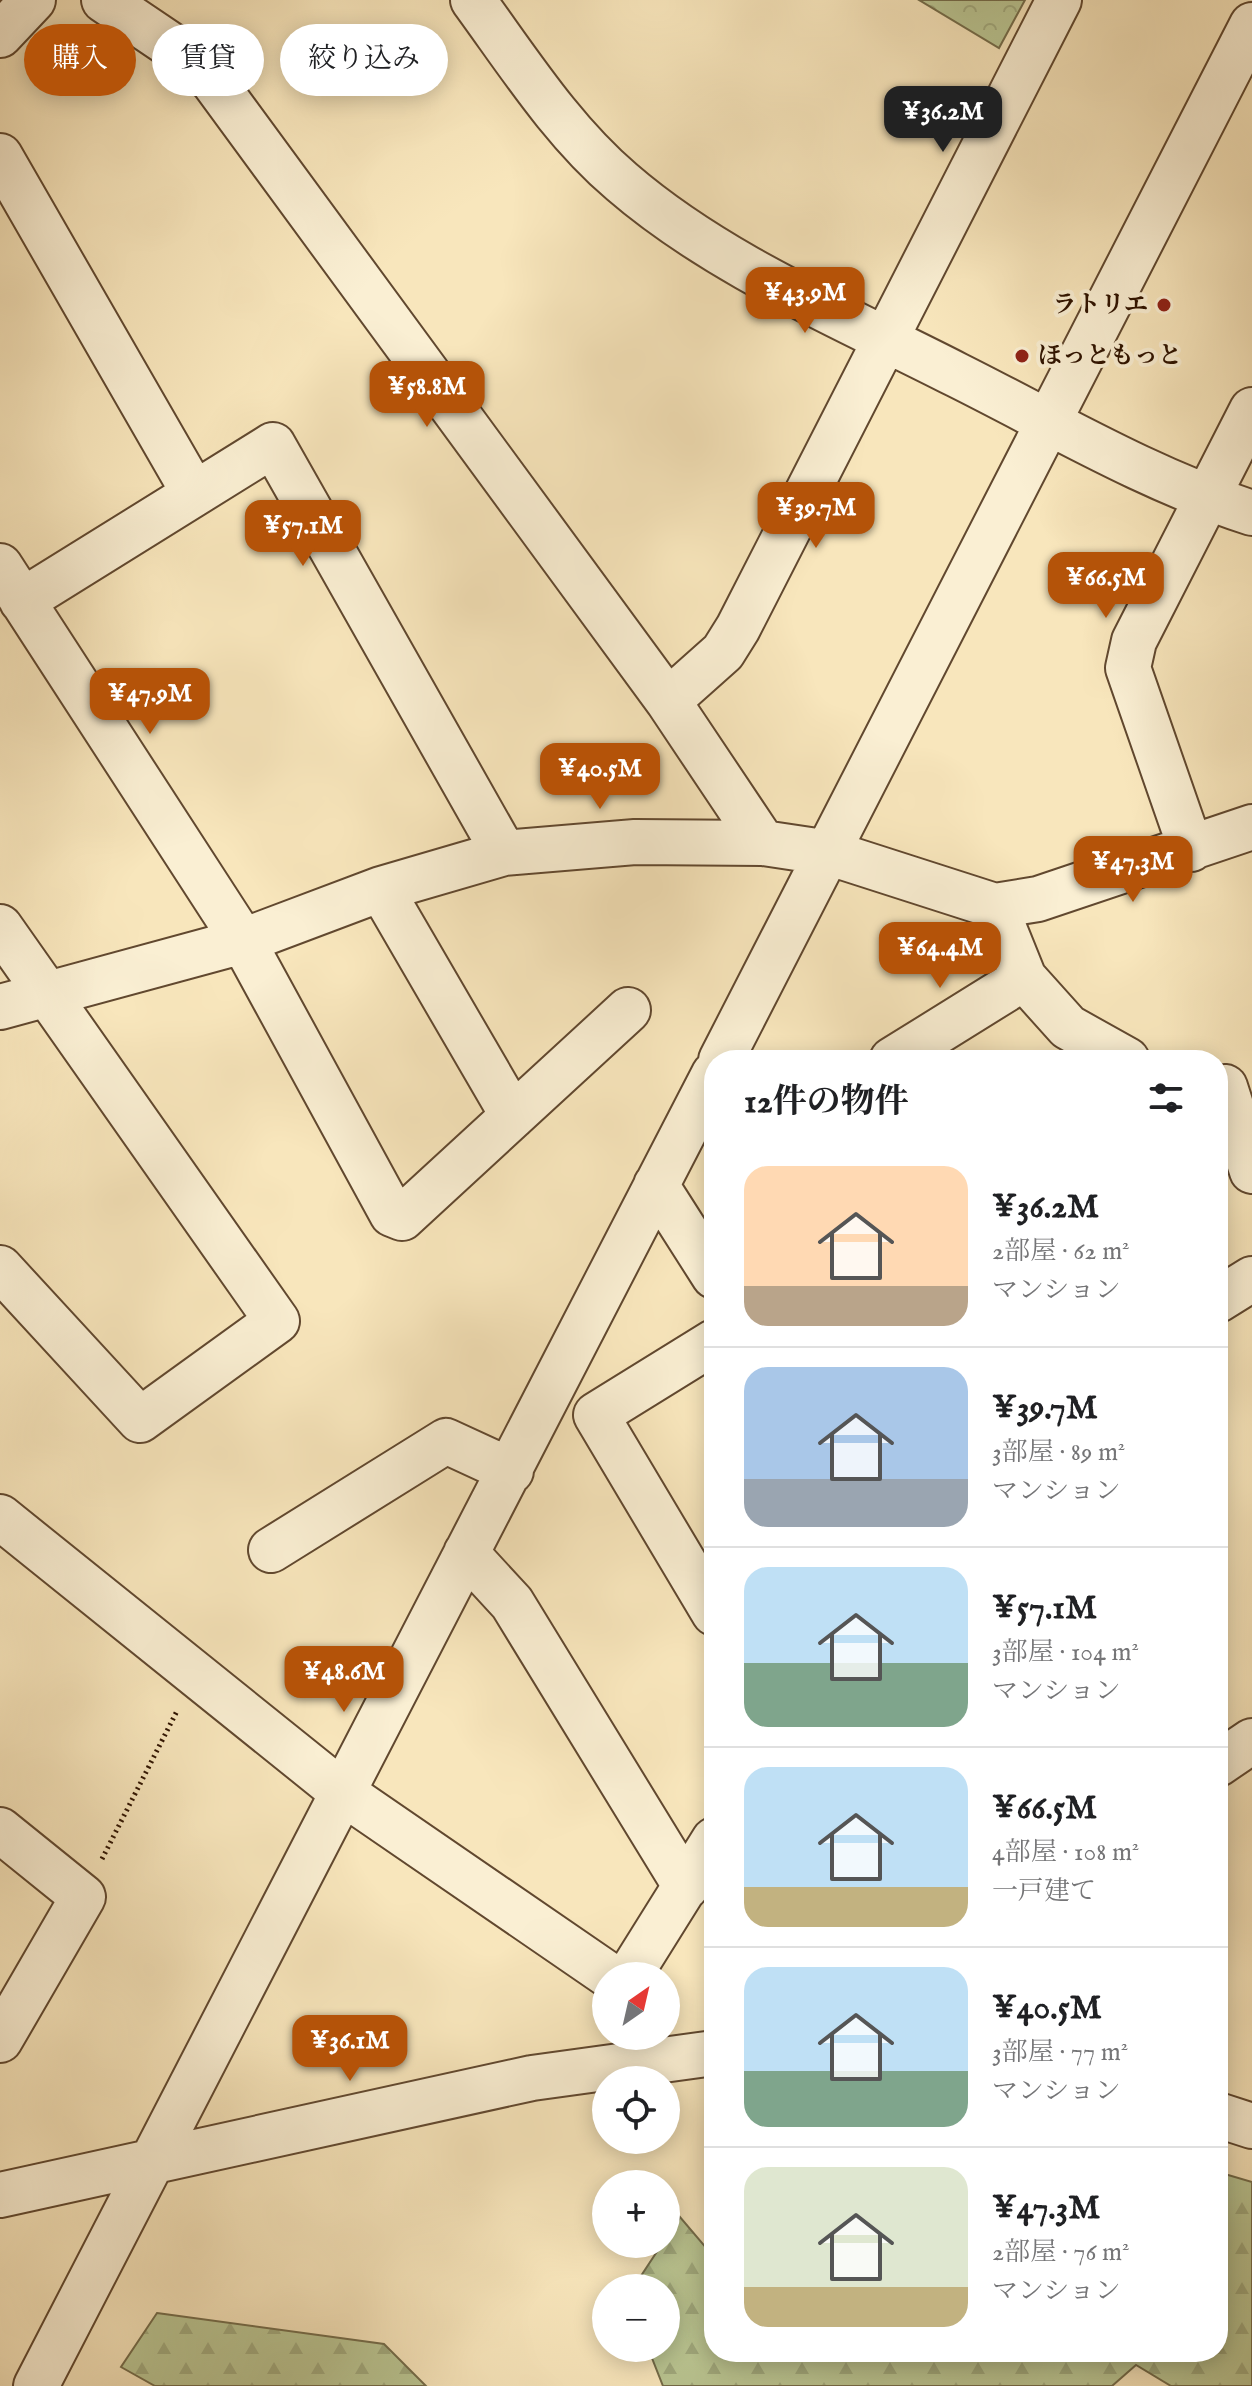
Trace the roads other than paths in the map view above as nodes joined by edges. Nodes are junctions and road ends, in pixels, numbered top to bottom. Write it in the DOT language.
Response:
graph roads {
  1 [pos="33,0"];
  2 [pos="104,0"];
  3 [pos="473,0"];
  4 [pos="1059,0"];
  5 [pos="1252,25"];
  6 [pos="0,35"];
  7 [pos="0,156"];
  8 [pos="887,339"];
  9 [pos="1252,410"];
  10 [pos="1050,422"];
  11 [pos="194,493"];
  12 [pos="1208,499"];
  13 [pos="1252,513"];
  14 [pos="11,583"];
  15 [pos="668,701"];
  16 [pos="1252,827"];
  17 [pos="763,843"];
  18 [pos="1191,849"];
  19 [pos="504,853"];
  20 [pos="830,853"];
  21 [pos="381,889"];
  22 [pos="995,906"];
  23 [pos="0,927"];
  24 [pos="243,941"];
  25 [pos="1024,978"];
  26 [pos="47,997"];
  27 [pos="0,1007"];
  28 [pos="628,1010"];
  29 [pos="726,1050"];
  30 [pos="908,1050"];
  31 [pos="1109,1050"];
  32 [pos="1232,1081"];
  33 [pos="704,1093"];
  34 [pos="513,1116"];
  35 [pos="1252,1171"];
  36 [pos="656,1185"];
  37 [pos="704,1260"];
  38 [pos="0,1268"];
  39 [pos="1252,1279"];
  40 [pos="1228,1294"];
  41 [pos="704,1348"];
  42 [pos="511,1471"];
  43 [pos="0,1517"];
  44 [pos="271,1550"];
  45 [pos="466,1553"];
  46 [pos="704,1596"];
  47 [pos="1252,1741"];
  48 [pos="1228,1757"];
  49 [pos="342,1792"];
  50 [pos="0,1830"];
  51 [pos="703,1868"];
  52 [pos="639,1962"];
  53 [pos="592,1964"];
  54 [pos="0,2040"];
  55 [pos="704,2054"];
  56 [pos="1228,2118"];
  57 [pos="1252,2126"];
  58 [pos="154,2159"];
  59 [pos="0,2195"];
  60 [pos="36,2386"];
  1 -- 6 [label="street"];
  2 -- 15 [label="street"];
  3 -- 8 [label="street"];
  4 -- 8 [label="street"];
  5 -- 10 [label="street"];
  7 -- 11 [label="street"];
  8 -- 10 [label="street"];
  8 -- 15 [label="street"];
  9 -- 12 [label="street"];
  10 -- 12 [label="street"];
  10 -- 20 [label="street"];
  11 -- 14 [label="street"];
  11 -- 19 [label="street"];
  12 -- 13 [label="street"];
  12 -- 18 [label="street"];
  14 -- 24 [label="street"];
  15 -- 17 [label="street"];
  16 -- 18 [label="street"];
  17 -- 19 [label="street"];
  17 -- 20 [label="street"];
  18 -- 22 [label="street"];
  19 -- 21 [label="street"];
  20 -- 22 [label="street"];
  20 -- 29 [label="street"];
  21 -- 24 [label="street"];
  21 -- 34 [label="street"];
  22 -- 25 [label="street"];
  23 -- 26 [label="street"];
  24 -- 26 [label="street"];
  24 -- 34 [label="street"];
  25 -- 30 [label="street"];
  25 -- 31 [label="street"];
  26 -- 27 [label="street"];
  26 -- 38 [label="street"];
  28 -- 34 [label="street"];
  32 -- 35 [label="street"];
  33 -- 36 [label="street"];
  36 -- 37 [label="street"];
  36 -- 42 [label="street"];
  39 -- 40 [label="street"];
  41 -- 46 [label="street"];
  42 -- 44 [label="street"];
  42 -- 45 [label="street"];
  43 -- 49 [label="street"];
  45 -- 49 [label="street"];
  45 -- 51 [label="street"];
  47 -- 48 [label="street"];
  49 -- 53 [label="street"];
  49 -- 58 [label="street"];
  50 -- 54 [label="street"];
  51 -- 52 [label="street"];
  55 -- 58 [label="street"];
  56 -- 57 [label="street"];
  58 -- 59 [label="street"];
  58 -- 60 [label="street"];
}
